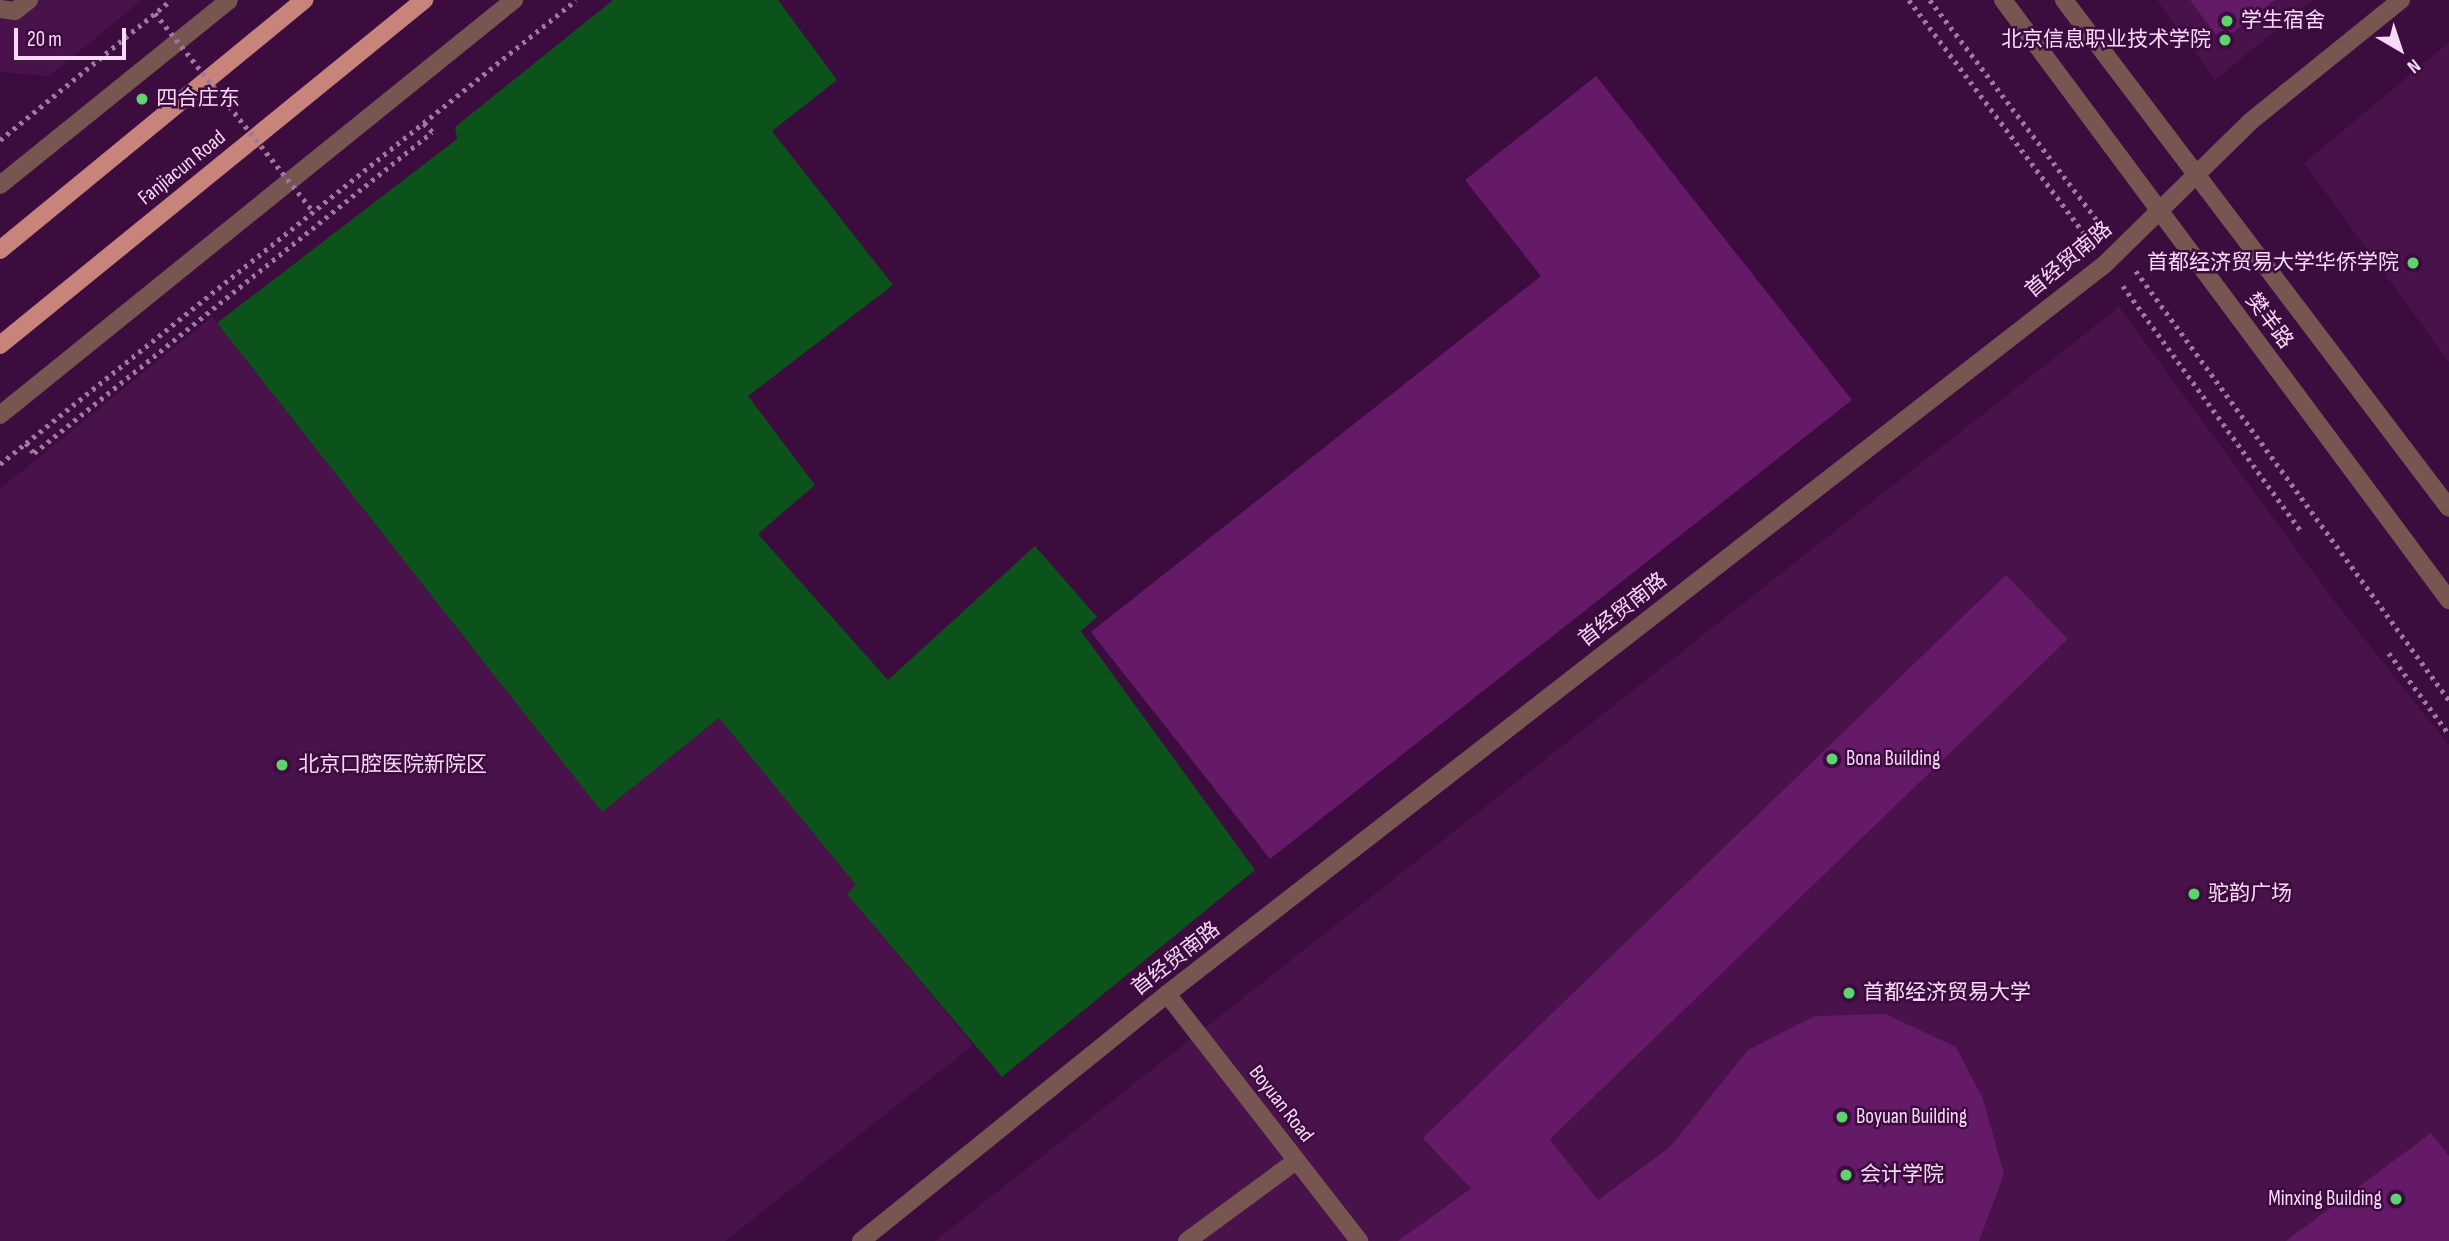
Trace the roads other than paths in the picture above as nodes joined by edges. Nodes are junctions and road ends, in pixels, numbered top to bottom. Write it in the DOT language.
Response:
graph roads {
  1 [pos="29,0"];
  2 [pos="229,0"];
  3 [pos="304,0"];
  4 [pos="424,0"];
  5 [pos="514,0"];
  6 [pos="2003,0"];
  7 [pos="2064,0"];
  8 [pos="2401,0"];
  9 [pos="0,9"];
  10 [pos="2197,174"];
  11 [pos="0,185"];
  12 [pos="2158,211"];
  13 [pos="0,250"];
  14 [pos="0,345"];
  15 [pos="0,415"];
  16 [pos="2449,508"];
  17 [pos="2449,600"];
  18 [pos="1167,994"];
  19 [pos="1296,1160"];
  20 [pos="861,1241"];
  21 [pos="1187,1241"];
  22 [pos="1359,1241"];
  1 -- 9 [label="street"];
  2 -- 11 [label="street"];
  3 -- 13 [label="main road"];
  4 -- 14 [label="main road, Fanjiacun Road"];
  5 -- 15 [label="street"];
  6 -- 12 [label="street, 樊羊路"];
  7 -- 10 [label="street, 樊羊路"];
  8 -- 10 [label="street, 首经贸南路"];
  10 -- 12 [label="street, 首经贸南路"];
  10 -- 16 [label="street, 樊羊路"];
  12 -- 17 [label="street, 樊羊路"];
  12 -- 18 [label="street, 首经贸南路"];
  18 -- 19 [label="street, Boyuan Road"];
  18 -- 20 [label="street, 首经贸南路"];
  19 -- 21 [label="street"];
  19 -- 22 [label="street, Boyuan Road"];
}
